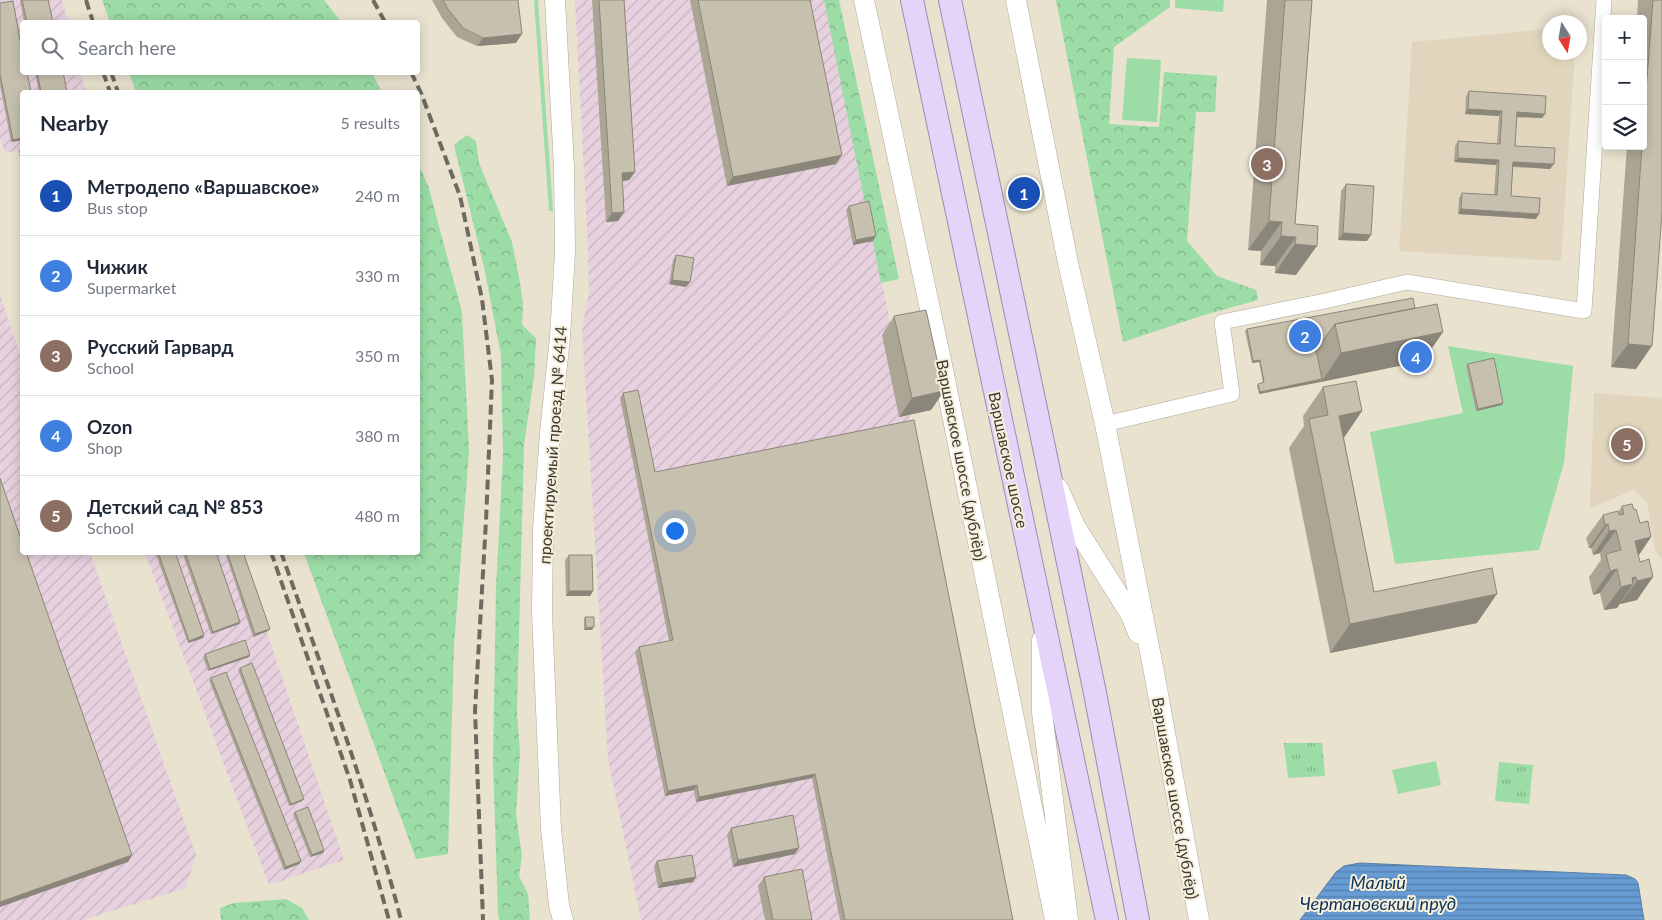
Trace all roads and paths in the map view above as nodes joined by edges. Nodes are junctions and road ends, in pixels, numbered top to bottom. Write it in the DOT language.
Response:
graph roads {
  1 [pos="555,0"];
  2 [pos="864,0"];
  3 [pos="912,0"];
  4 [pos="950,0"];
  5 [pos="1016,0"];
  6 [pos="1604,0"];
  7 [pos="1105,424"];
  8 [pos="1048,466"];
  9 [pos="1042,612"];
  10 [pos="1154,672"];
  11 [pos="563,920"];
  12 [pos="1055,920"];
  13 [pos="1068,920"];
  14 [pos="1107,920"];
  15 [pos="1138,920"];
  16 [pos="1198,920"];
  1 -- 11 [label="main road, проектируемый проезд № 6414"];
  2 -- 12 [label="main road, Варшавское шоссе (дублёр)"];
  3 -- 9 [label="main road, Варшавское шоссе"];
  4 -- 8 [label="main road"];
  5 -- 7 [label="main road, Варшавское шоссе (дублёр)"];
  6 -- 7 [label="street"];
  7 -- 10 [label="main road, Варшавское шоссе (дублёр)"];
  8 -- 10 [label="main road"];
  8 -- 15 [label="main road"];
  9 -- 13 [label="main road"];
  9 -- 14 [label="main road, Варшавское шоссе"];
  10 -- 16 [label="main road, Варшавское шоссе (дублёр)"];
}
